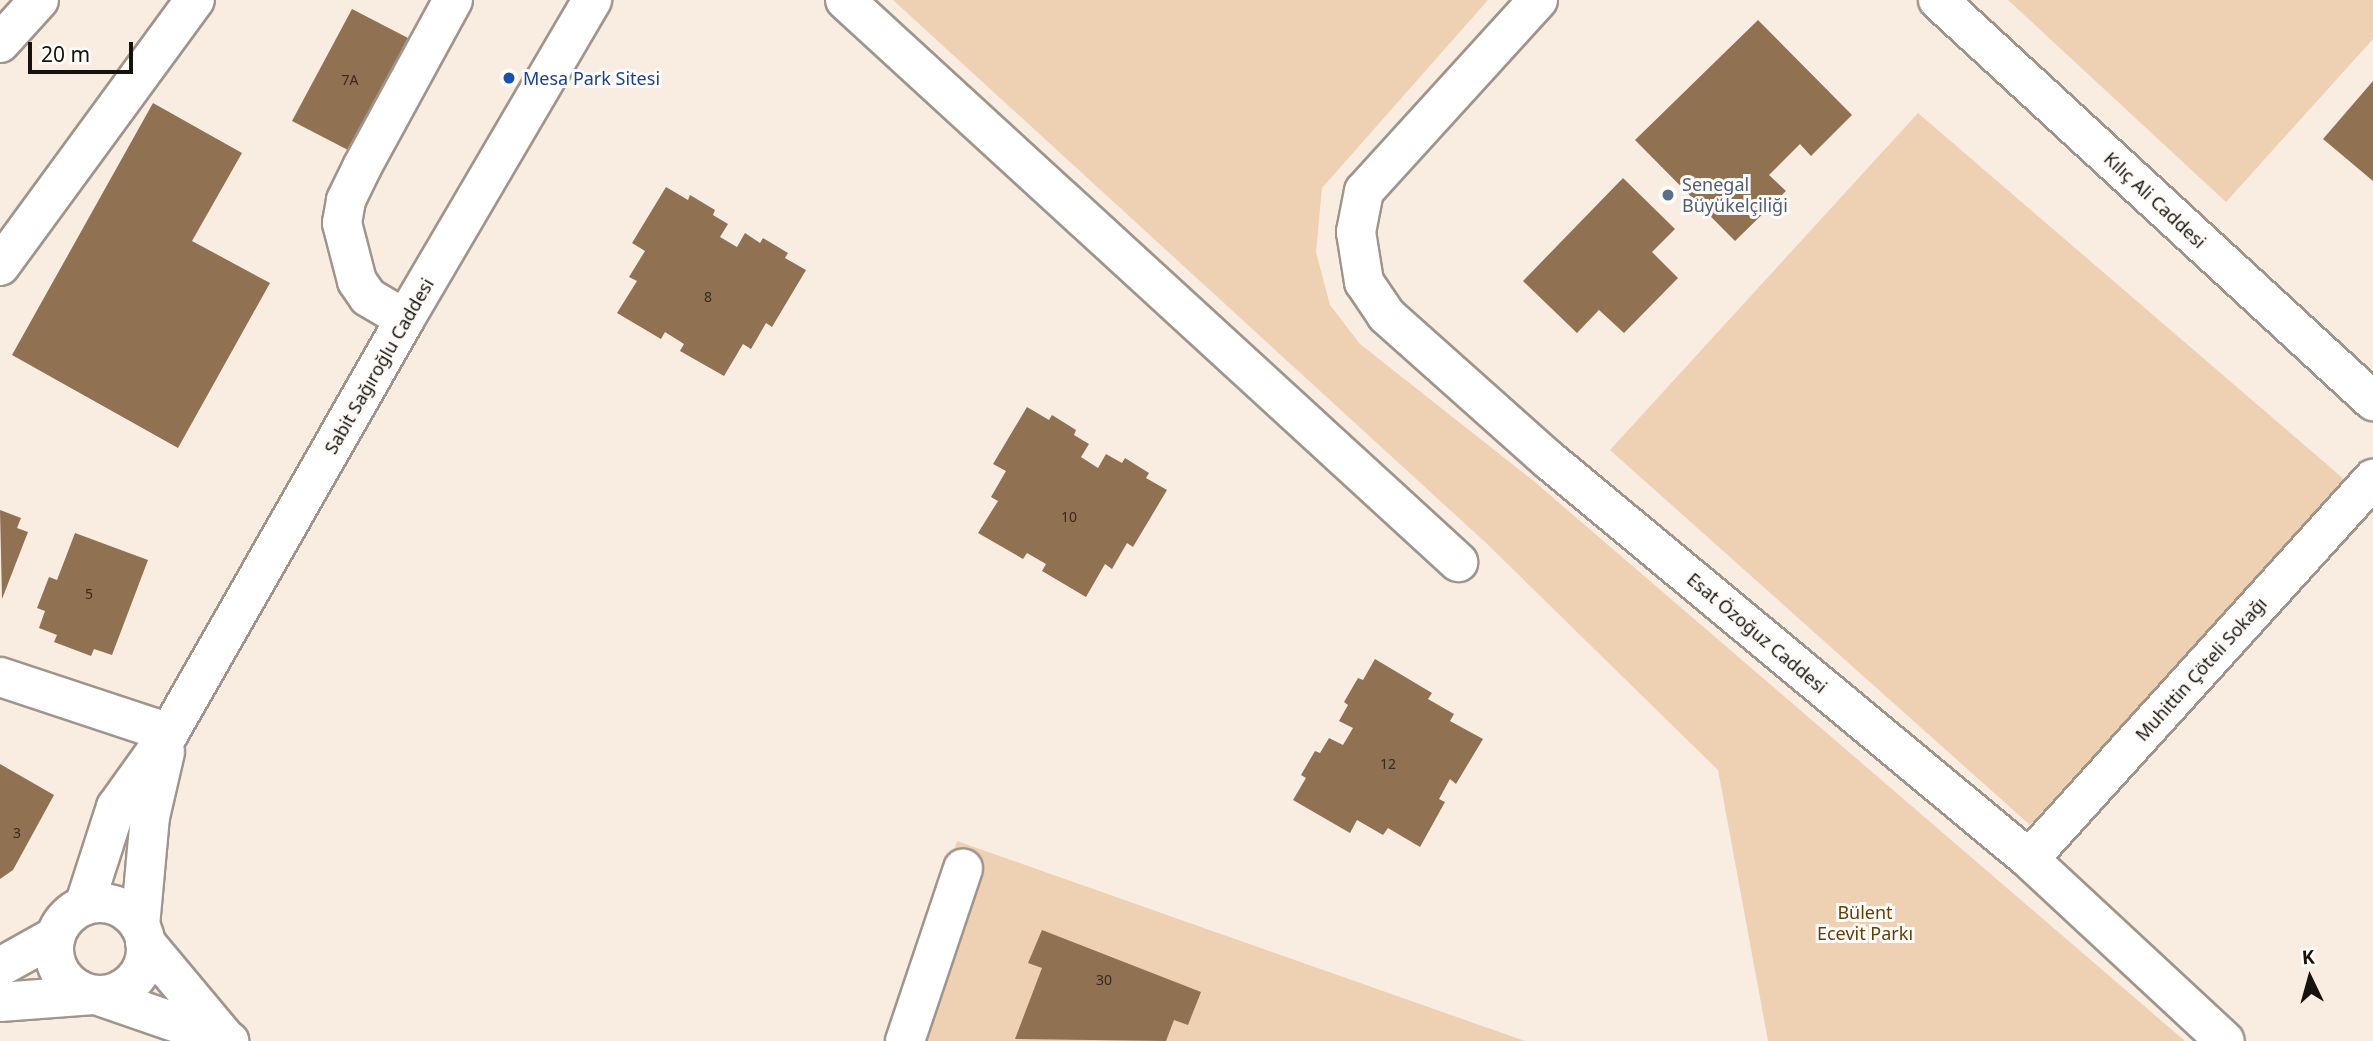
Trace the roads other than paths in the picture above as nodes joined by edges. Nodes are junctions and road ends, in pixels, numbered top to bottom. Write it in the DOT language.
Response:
graph roads {
  1 [pos="39,0"];
  2 [pos="195,0"];
  3 [pos="453,0"];
  4 [pos="592,0"];
  5 [pos="845,0"];
  6 [pos="1538,0"];
  7 [pos="1938,0"];
  8 [pos="0,43"];
  9 [pos="0,266"];
  10 [pos="405,319"];
  11 [pos="2373,401"];
  12 [pos="2373,478"];
  13 [pos="1458,562"];
  14 [pos="0,677"];
  15 [pos="169,733"];
  16 [pos="2029,859"];
  17 [pos="963,869"];
  18 [pos="84,906"];
  19 [pos="142,934"];
  20 [pos="55,936"];
  21 [pos="0,967"];
  22 [pos="97,995"];
  23 [pos="0,1002"];
  24 [pos="227,1040"];
  25 [pos="905,1041"];
  26 [pos="2225,1041"];
  1 -- 8 [label="street"];
  2 -- 9 [label="street"];
  3 -- 10 [label="street"];
  4 -- 10 [label="street, Sabit Sağıroğlu Caddesi"];
  5 -- 13 [label="street"];
  6 -- 16 [label="street, Esat Özoğuz Caddesi"];
  7 -- 11 [label="street, Kılıç Ali Caddesi"];
  10 -- 15 [label="street, Sabit Sağıroğlu Caddesi"];
  12 -- 16 [label="street, Muhittin Çöteli Sokağı"];
  14 -- 15 [label="street"];
  15 -- 18 [label="street, Sabit Sağıroğlu Caddesi"];
  15 -- 19 [label="street, Sabit Sağıroğlu Caddesi"];
  16 -- 26 [label="street, Esat Özoğuz Caddesi"];
  17 -- 25 [label="street"];
  18 -- 19 [label="street"];
  18 -- 20 [label="street"];
  19 -- 22 [label="street"];
  19 -- 24 [label="street"];
  20 -- 21 [label="street"];
  20 -- 22 [label="street"];
  22 -- 23 [label="street"];
  22 -- 24 [label="street"];
}
